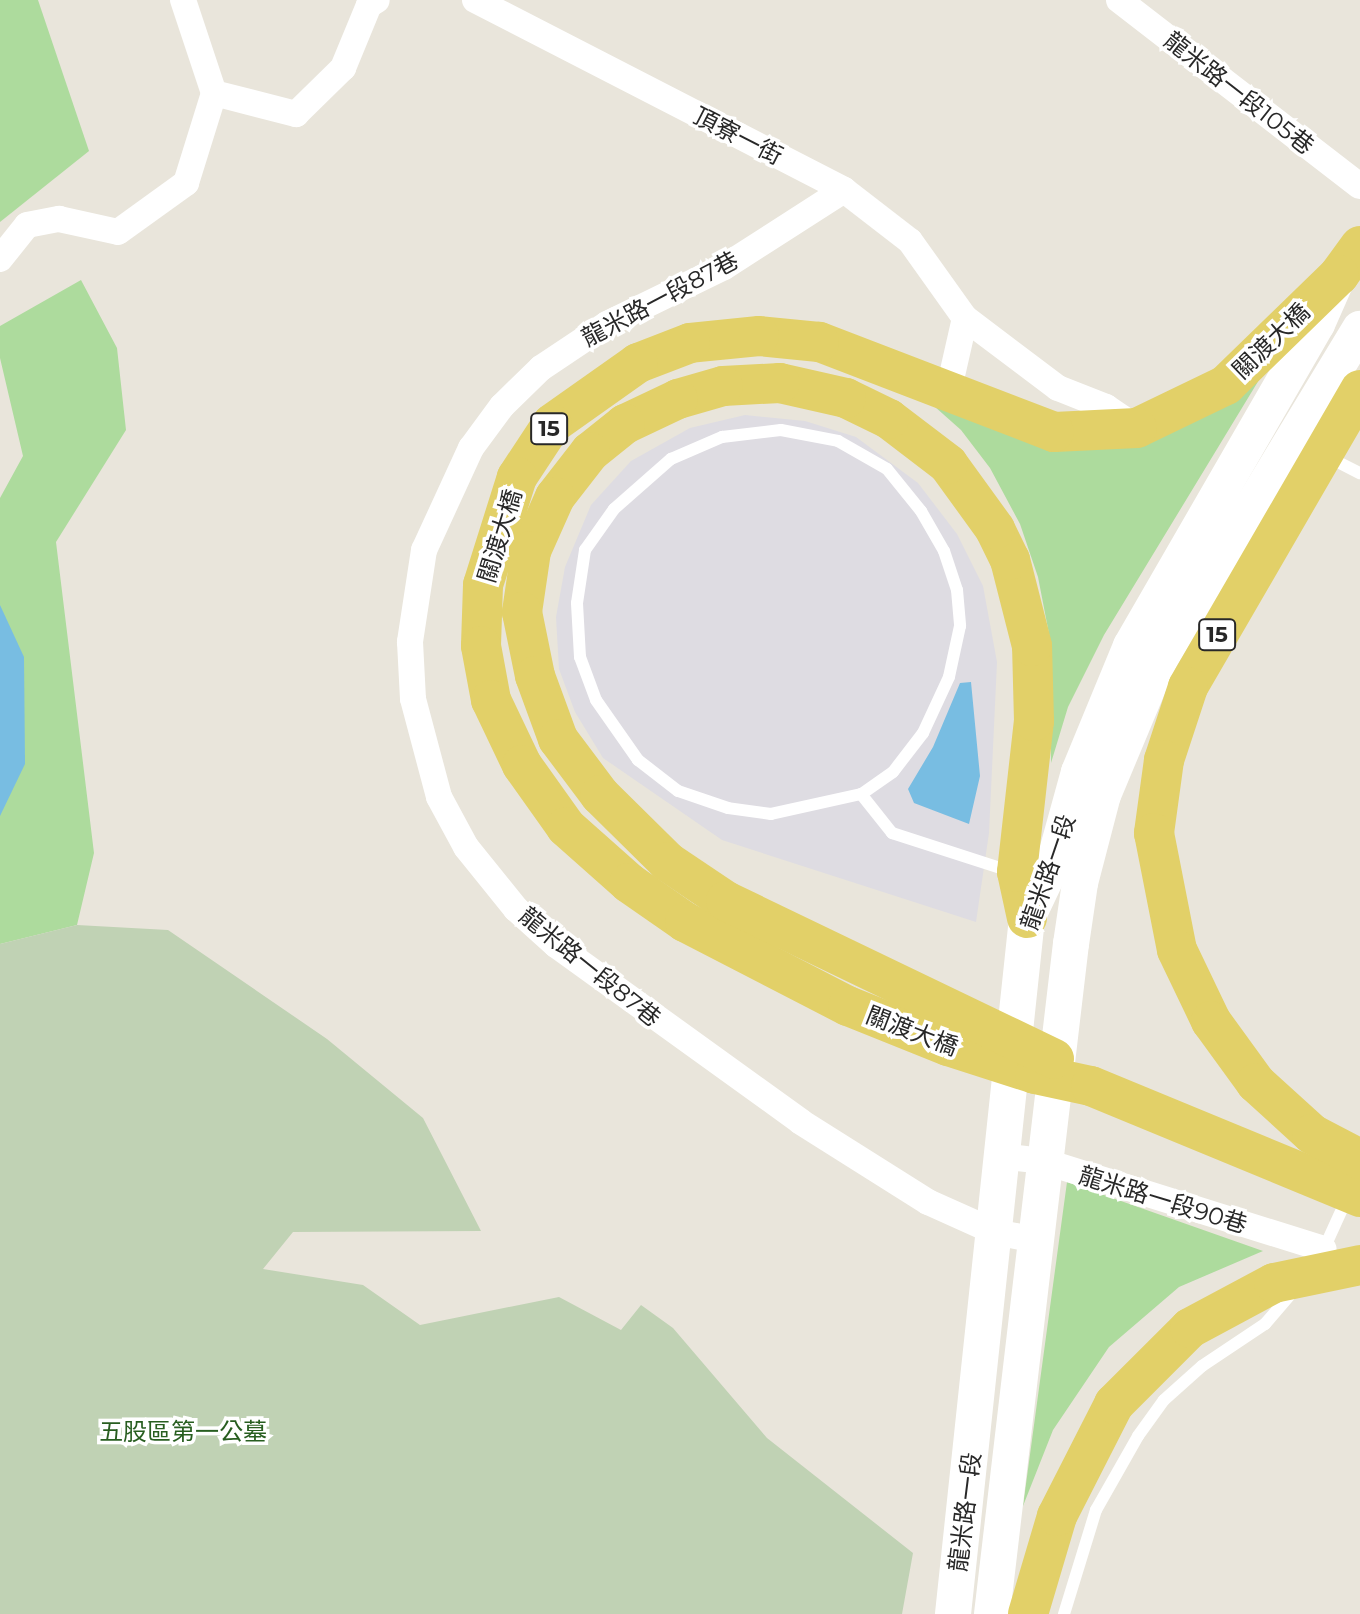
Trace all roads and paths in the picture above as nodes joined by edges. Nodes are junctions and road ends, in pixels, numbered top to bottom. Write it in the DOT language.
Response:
graph roads {
  1 [pos="183,0"];
  2 [pos="377,0"];
  3 [pos="476,0"];
  4 [pos="1119,0"];
  5 [pos="214,93"];
  6 [pos="1360,186"];
  7 [pos="844,190"];
  8 [pos="0,259"];
  9 [pos="1350,260"];
  10 [pos="965,318"];
  11 [pos="1360,329"];
  12 [pos="1360,390"];
  13 [pos="948,393"];
  14 [pos="1137,428"];
  15 [pos="1343,464"];
  16 [pos="861,794"];
  17 [pos="1017,872"];
  18 [pos="1027,918"];
  19 [pos="953,1031"];
  20 [pos="1000,1156"];
  21 [pos="1043,1161"];
  22 [pos="1358,1180"];
  23 [pos="995,1232"];
  24 [pos="1036,1240"];
  25 [pos="1324,1249"];
  26 [pos="1360,1265"];
  27 [pos="1041,1610"];
  28 [pos="953,1614"];
  29 [pos="992,1614"];
  1 -- 5 [label="street"];
  2 -- 5 [label="street"];
  3 -- 7 [label="street, 頂寮一街"];
  4 -- 6 [label="street, 龍米路一段105巷"];
  5 -- 8 [label="street"];
  7 -- 10 [label="street, 頂寮一街"];
  7 -- 23 [label="street, 龍米路一段87巷"];
  9 -- 14 [label="main road, 關渡大橋 / 15"];
  9 -- 18 [label="main road, 龍米路一段"];
  10 -- 13 [label="street"];
  10 -- 14 [label="street, 頂寮一街"];
  11 -- 21 [label="main road, 龍米路一段"];
  12 -- 15 [label="main road, 15"];
  13 -- 14 [label="main road, 關渡大橋 / 15"];
  13 -- 19 [label="main road, 關渡大橋 / 15"];
  15 -- 22 [label="main road, 15"];
  16 -- 16 [label="lane"];
  16 -- 17 [label="lane"];
  17 -- 18 [label="main road"];
  17 -- 19 [label="main road"];
  18 -- 20 [label="main road, 龍米路一段"];
  19 -- 22 [label="main road"];
  20 -- 21 [label="street, 龍米路一段90巷"];
  20 -- 23 [label="main road, 龍米路一段"];
  21 -- 24 [label="main road, 龍米路一段"];
  21 -- 25 [label="street, 龍米路一段90巷"];
  22 -- 25 [label="lane"];
  23 -- 24 [label="street, 龍米路一段87巷"];
  23 -- 28 [label="main road, 龍米路一段"];
  24 -- 29 [label="main road, 龍米路一段"];
  25 -- 27 [label="lane"];
  26 -- 27 [label="main road"];
}
